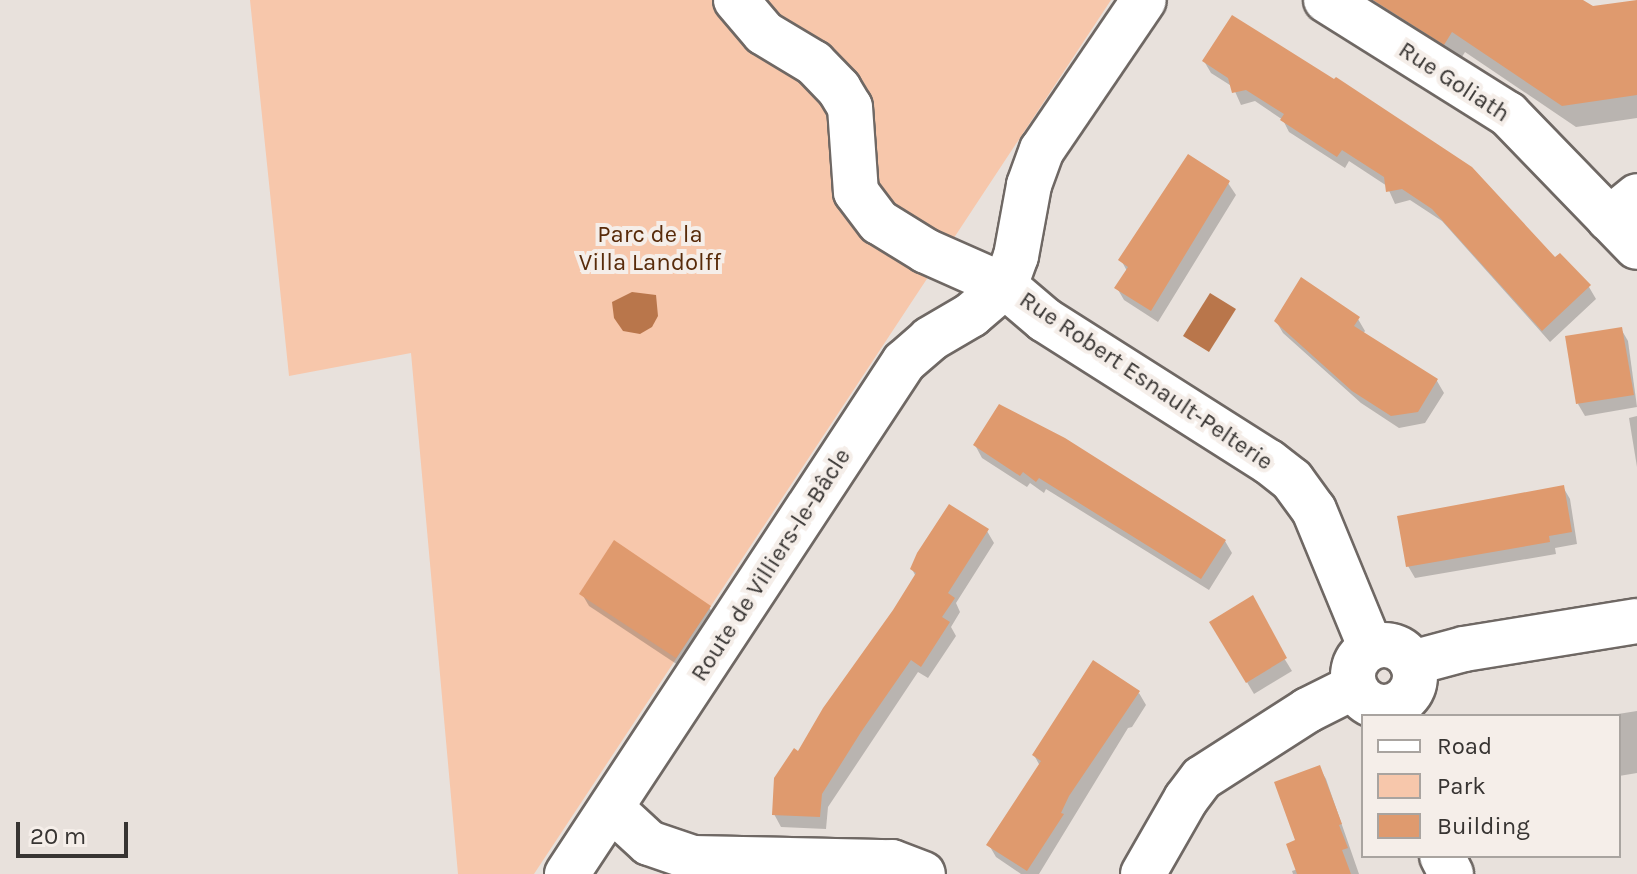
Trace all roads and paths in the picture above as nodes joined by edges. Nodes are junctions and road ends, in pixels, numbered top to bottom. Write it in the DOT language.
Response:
graph roads {
  1 [pos="736,0"];
  2 [pos="1144,0"];
  3 [pos="1326,0"];
  4 [pos="1628,221"];
  5 [pos="1005,286"];
  6 [pos="1637,621"];
  7 [pos="1412,663"];
  8 [pos="1362,667"];
  9 [pos="1395,711"];
  10 [pos="612,809"];
  11 [pos="567,874"];
  12 [pos="923,874"];
  13 [pos="1143,874"];
  1 -- 5 [label="street, Rue Robert Esnault-Pelterie"];
  2 -- 5 [label="street"];
  3 -- 4 [label="street, Rue Goliath"];
  5 -- 8 [label="street, Rue Robert Esnault-Pelterie"];
  5 -- 10 [label="street, Route de Villiers-le-Bâcle"];
  6 -- 7 [label="street"];
  7 -- 8 [label="street"];
  7 -- 9 [label="street"];
  8 -- 9 [label="street"];
  8 -- 13 [label="street"];
  10 -- 11 [label="street, Route de Villiers-le-Bâcle"];
  10 -- 12 [label="street"];
}
